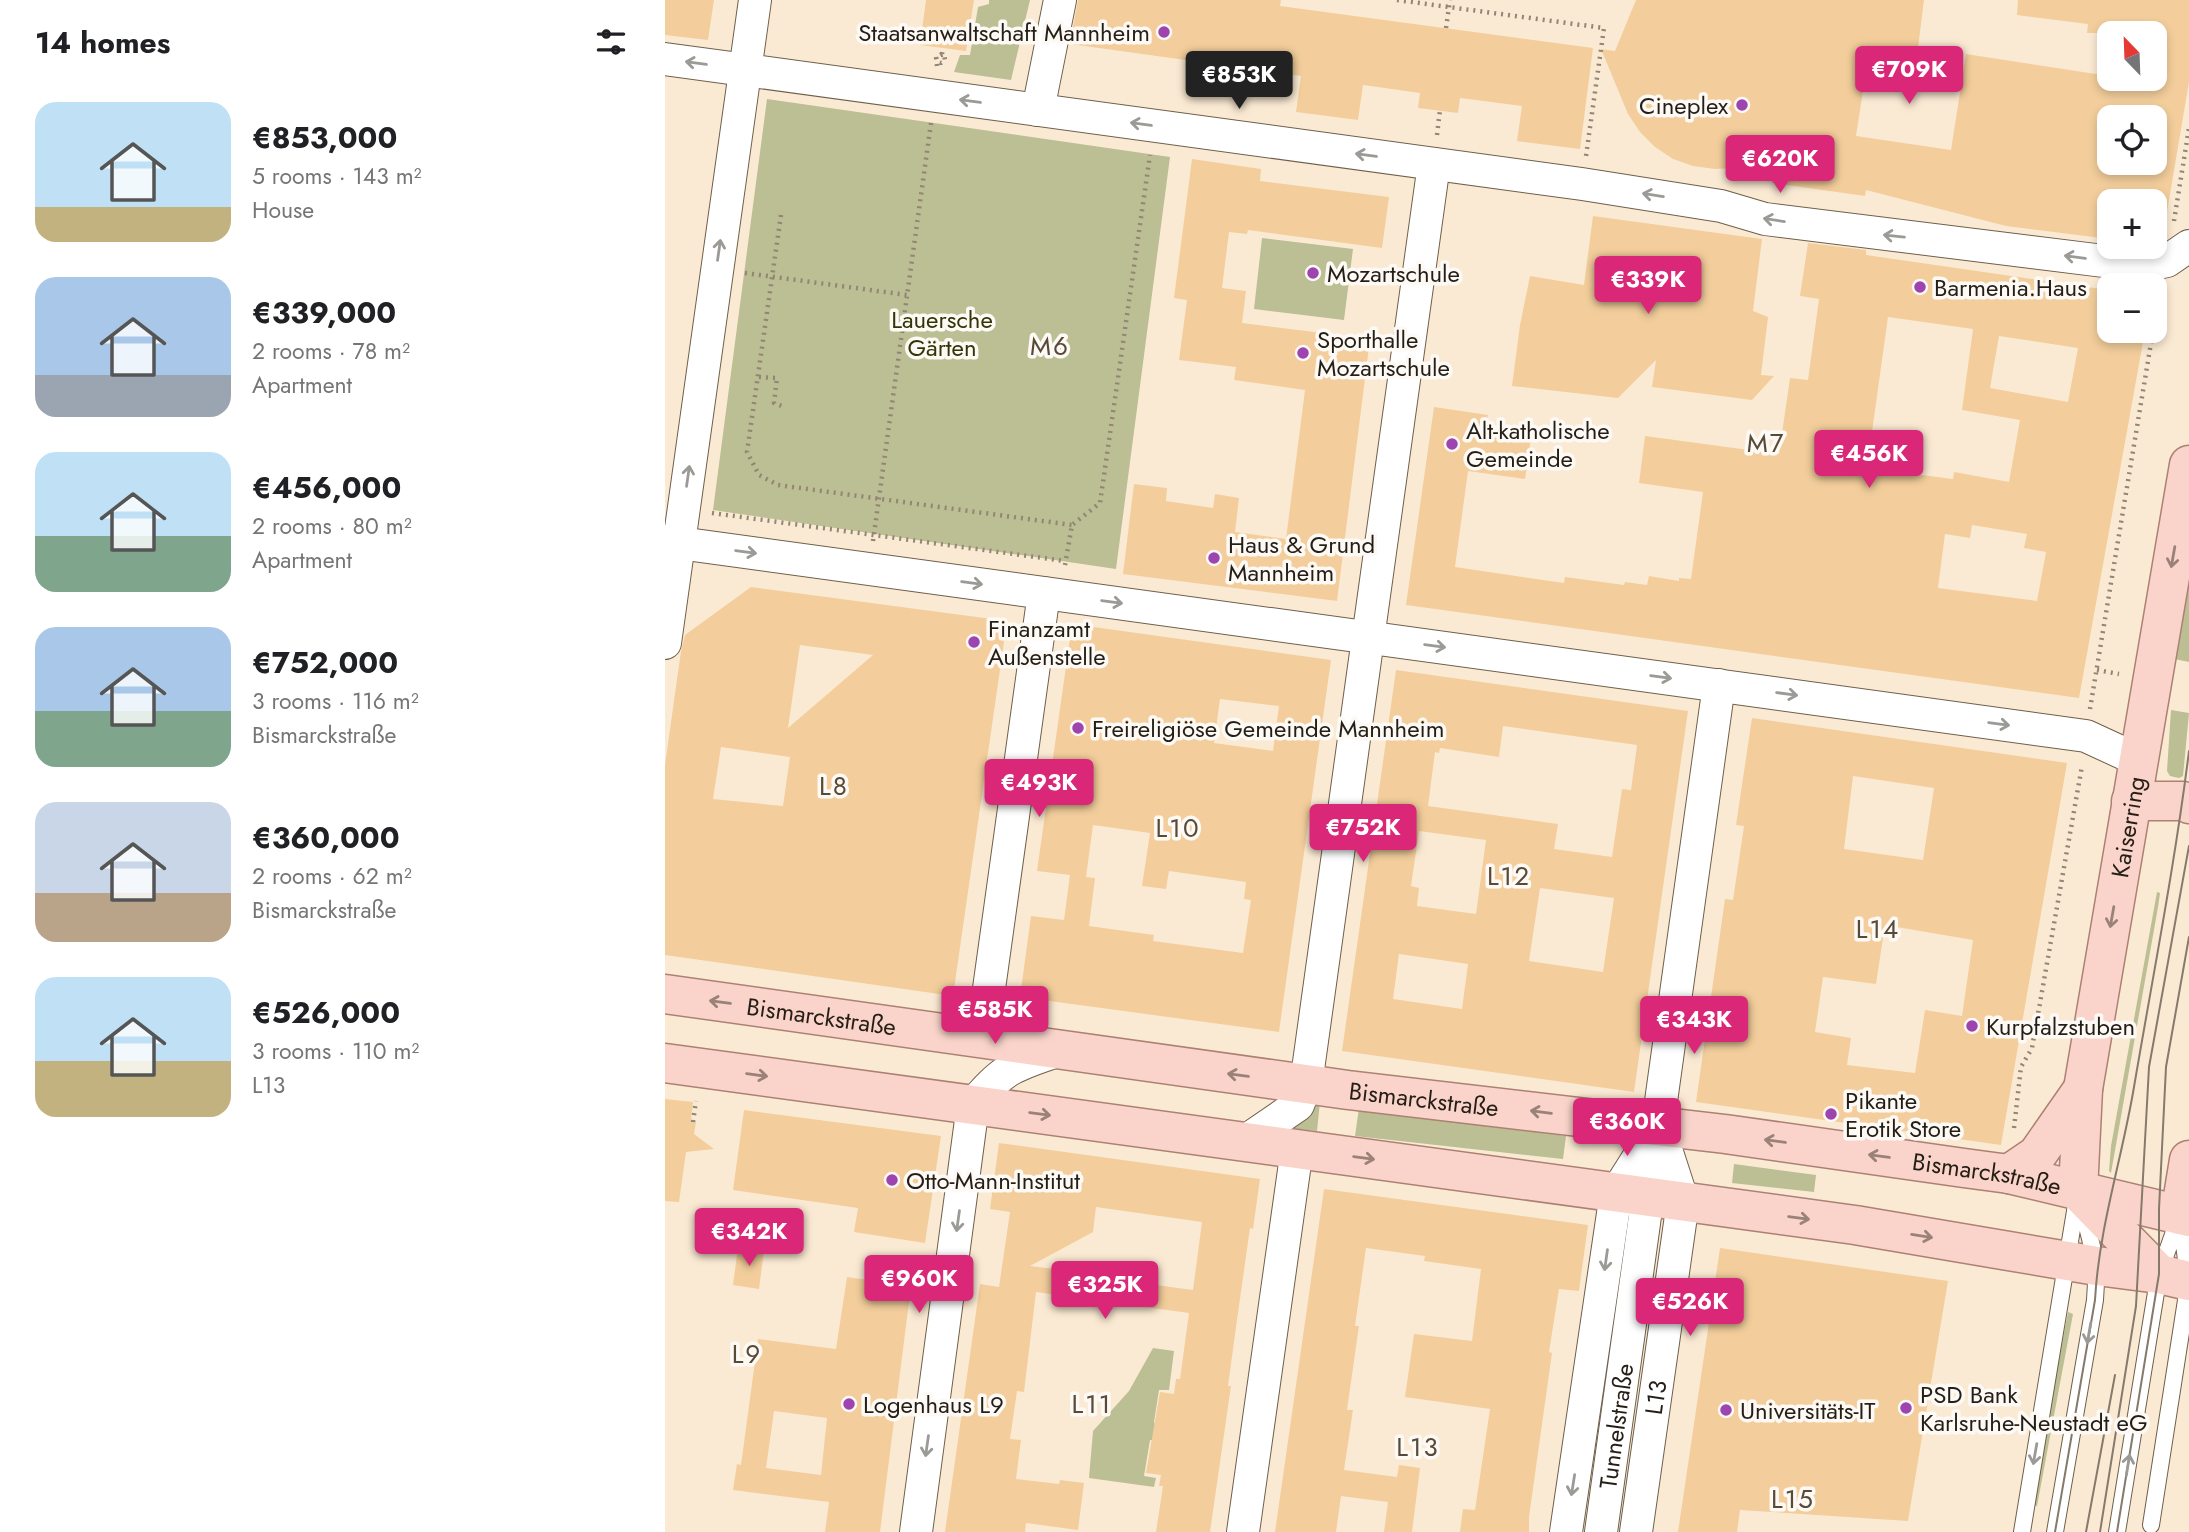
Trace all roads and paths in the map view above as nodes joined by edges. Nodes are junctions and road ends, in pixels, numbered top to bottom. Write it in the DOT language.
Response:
graph roads {
  1 [pos="755,0"];
  2 [pos="1059,0"];
  3 [pos="1397,0"];
  4 [pos="1450,0"];
  5 [pos="1449,7"];
  6 [pos="1446,28"];
  7 [pos="941,52"];
  8 [pos="665,59"];
  9 [pos="937,62"];
  10 [pos="745,70"];
  11 [pos="935,96"];
  12 [pos="1038,110"];
  13 [pos="1154,126"];
  14 [pos="1434,164"];
  15 [pos="1582,184"];
  16 [pos="781,215"];
  17 [pos="2189,246"];
  18 [pos="717,269"];
  19 [pos="774,277"];
  20 [pos="907,295"];
  21 [pos="2151,343"];
  22 [pos="759,377"];
  23 [pos="782,407"];
  24 [pos="2189,465"];
  25 [pos="879,498"];
  26 [pos="684,509"];
  27 [pos="1072,526"];
  28 [pos="874,535"];
  29 [pos="672,542"];
  30 [pos="1044,593"];
  31 [pos="1368,637"];
  32 [pos="665,643"];
  33 [pos="1719,685"];
  34 [pos="2086,736"];
  35 [pos="2138,760"];
  36 [pos="2131,802"];
  37 [pos="2189,804"];
  38 [pos="665,994"];
  39 [pos="982,1039"];
  40 [pos="1060,1049"];
  41 [pos="665,1063"];
  42 [pos="1306,1084"];
  43 [pos="2083,1089"];
  44 [pos="696,1100"];
  45 [pos="973,1105"];
  46 [pos="693,1122"];
  47 [pos="1658,1126"];
  48 [pos="2017,1137"];
  49 [pos="1244,1142"];
  50 [pos="1297,1149"];
  51 [pos="2189,1160"];
  52 [pos="2008,1174"];
  53 [pos="2078,1191"];
  54 [pos="1649,1197"];
  55 [pos="2184,1216"];
  56 [pos="2132,1246"];
  57 [pos="2082,1263"];
  58 [pos="2182,1279"];
  59 [pos="2151,1525"];
  60 [pos="916,1532"];
  61 [pos="1243,1532"];
  62 [pos="1566,1532"];
  63 [pos="1601,1532"];
  64 [pos="1636,1532"];
  65 [pos="2022,1532"];
  66 [pos="2055,1532"];
  67 [pos="2117,1532"];
  1 -- 10 [label="street"];
  2 -- 12 [label="street"];
  3 -- 5 [label="path"];
  4 -- 5 [label="path"];
  5 -- 6 [label="path"];
  5 -- 15 [label="path"];
  7 -- 9 [label="path"];
  10 -- 8 [label="street, one-way"];
  10 -- 11 [label="street"];
  18 -- 10 [label="street, one-way"];
  12 -- 11 [label="street, one-way"];
  11 -- 20 [label="path"];
  13 -- 12 [label="street, one-way"];
  14 -- 13 [label="street, one-way"];
  13 -- 27 [label="path"];
  14 -- 15 [label="street"];
  14 -- 31 [label="street"];
  17 -- 15 [label="street, one-way"];
  16 -- 19 [label="path"];
  18 -- 19 [label="path"];
  26 -- 18 [label="street, one-way"];
  19 -- 20 [label="path"];
  19 -- 22 [label="path"];
  20 -- 25 [label="path"];
  21 -- 34 [label="path"];
  22 -- 23 [label="path"];
  22 -- 25 [label="path"];
  24 -- 35 [label="main road, Kaiserring, one-way"];
  25 -- 27 [label="path"];
  25 -- 28 [label="path"];
  26 -- 28 [label="path"];
  26 -- 29 [label="street"];
  27 -- 28 [label="path"];
  29 -- 30 [label="street, one-way"];
  29 -- 32 [label="street"];
  30 -- 31 [label="street, one-way"];
  30 -- 39 [label="street"];
  31 -- 33 [label="street, one-way"];
  31 -- 42 [label="street"];
  33 -- 34 [label="street, one-way"];
  33 -- 47 [label="street"];
  34 -- 35 [label="street"];
  34 -- 48 [label="path"];
  35 -- 36 [label="main road, Kaiserring"];
  36 -- 37 [label="main road"];
  36 -- 43 [label="main road, Kaiserring, one-way"];
  39 -- 38 [label="main road, Bismarckstraße, one-way"];
  39 -- 40 [label="main road, Bismarckstraße"];
  42 -- 40 [label="main road, Bismarckstraße, one-way"];
  40 -- 45 [label="street"];
  41 -- 45 [label="main road, one-way"];
  47 -- 42 [label="main road, Bismarckstraße, one-way"];
  42 -- 49 [label="street"];
  43 -- 52 [label="main road"];
  43 -- 53 [label="main road, Kaiserring"];
  44 -- 46 [label="path"];
  45 -- 49 [label="main road, one-way"];
  45 -- 60 [label="street, one-way"];
  52 -- 47 [label="main road, Bismarckstraße, one-way"];
  47 -- 54 [label="street"];
  47 -- 54 [label="street"];
  49 -- 50 [label="main road"];
  50 -- 54 [label="main road, one-way"];
  50 -- 61 [label="street"];
  51 -- 55 [label="main road"];
  52 -- 53 [label="main road, Bismarckstraße"];
  53 -- 55 [label="main road, Bismarckstraße"];
  53 -- 56 [label="main road"];
  53 -- 57 [label="lane"];
  53 -- 57 [label="lane"];
  54 -- 57 [label="main road, one-way"];
  54 -- 62 [label="street, one-way"];
  54 -- 63 [label="street, Tunnelstraße"];
  54 -- 64 [label="street, L13"];
  55 -- 56 [label="main road"];
  55 -- 58 [label="lane"];
  55 -- 58 [label="lane"];
  56 -- 57 [label="main road"];
  56 -- 58 [label="main road"];
  57 -- 58 [label="main road"];
  57 -- 65 [label="lane, one-way"];
  57 -- 66 [label="lane, one-way"];
  58 -- 59 [label="lane"];
  67 -- 58 [label="lane, one-way"];
}
